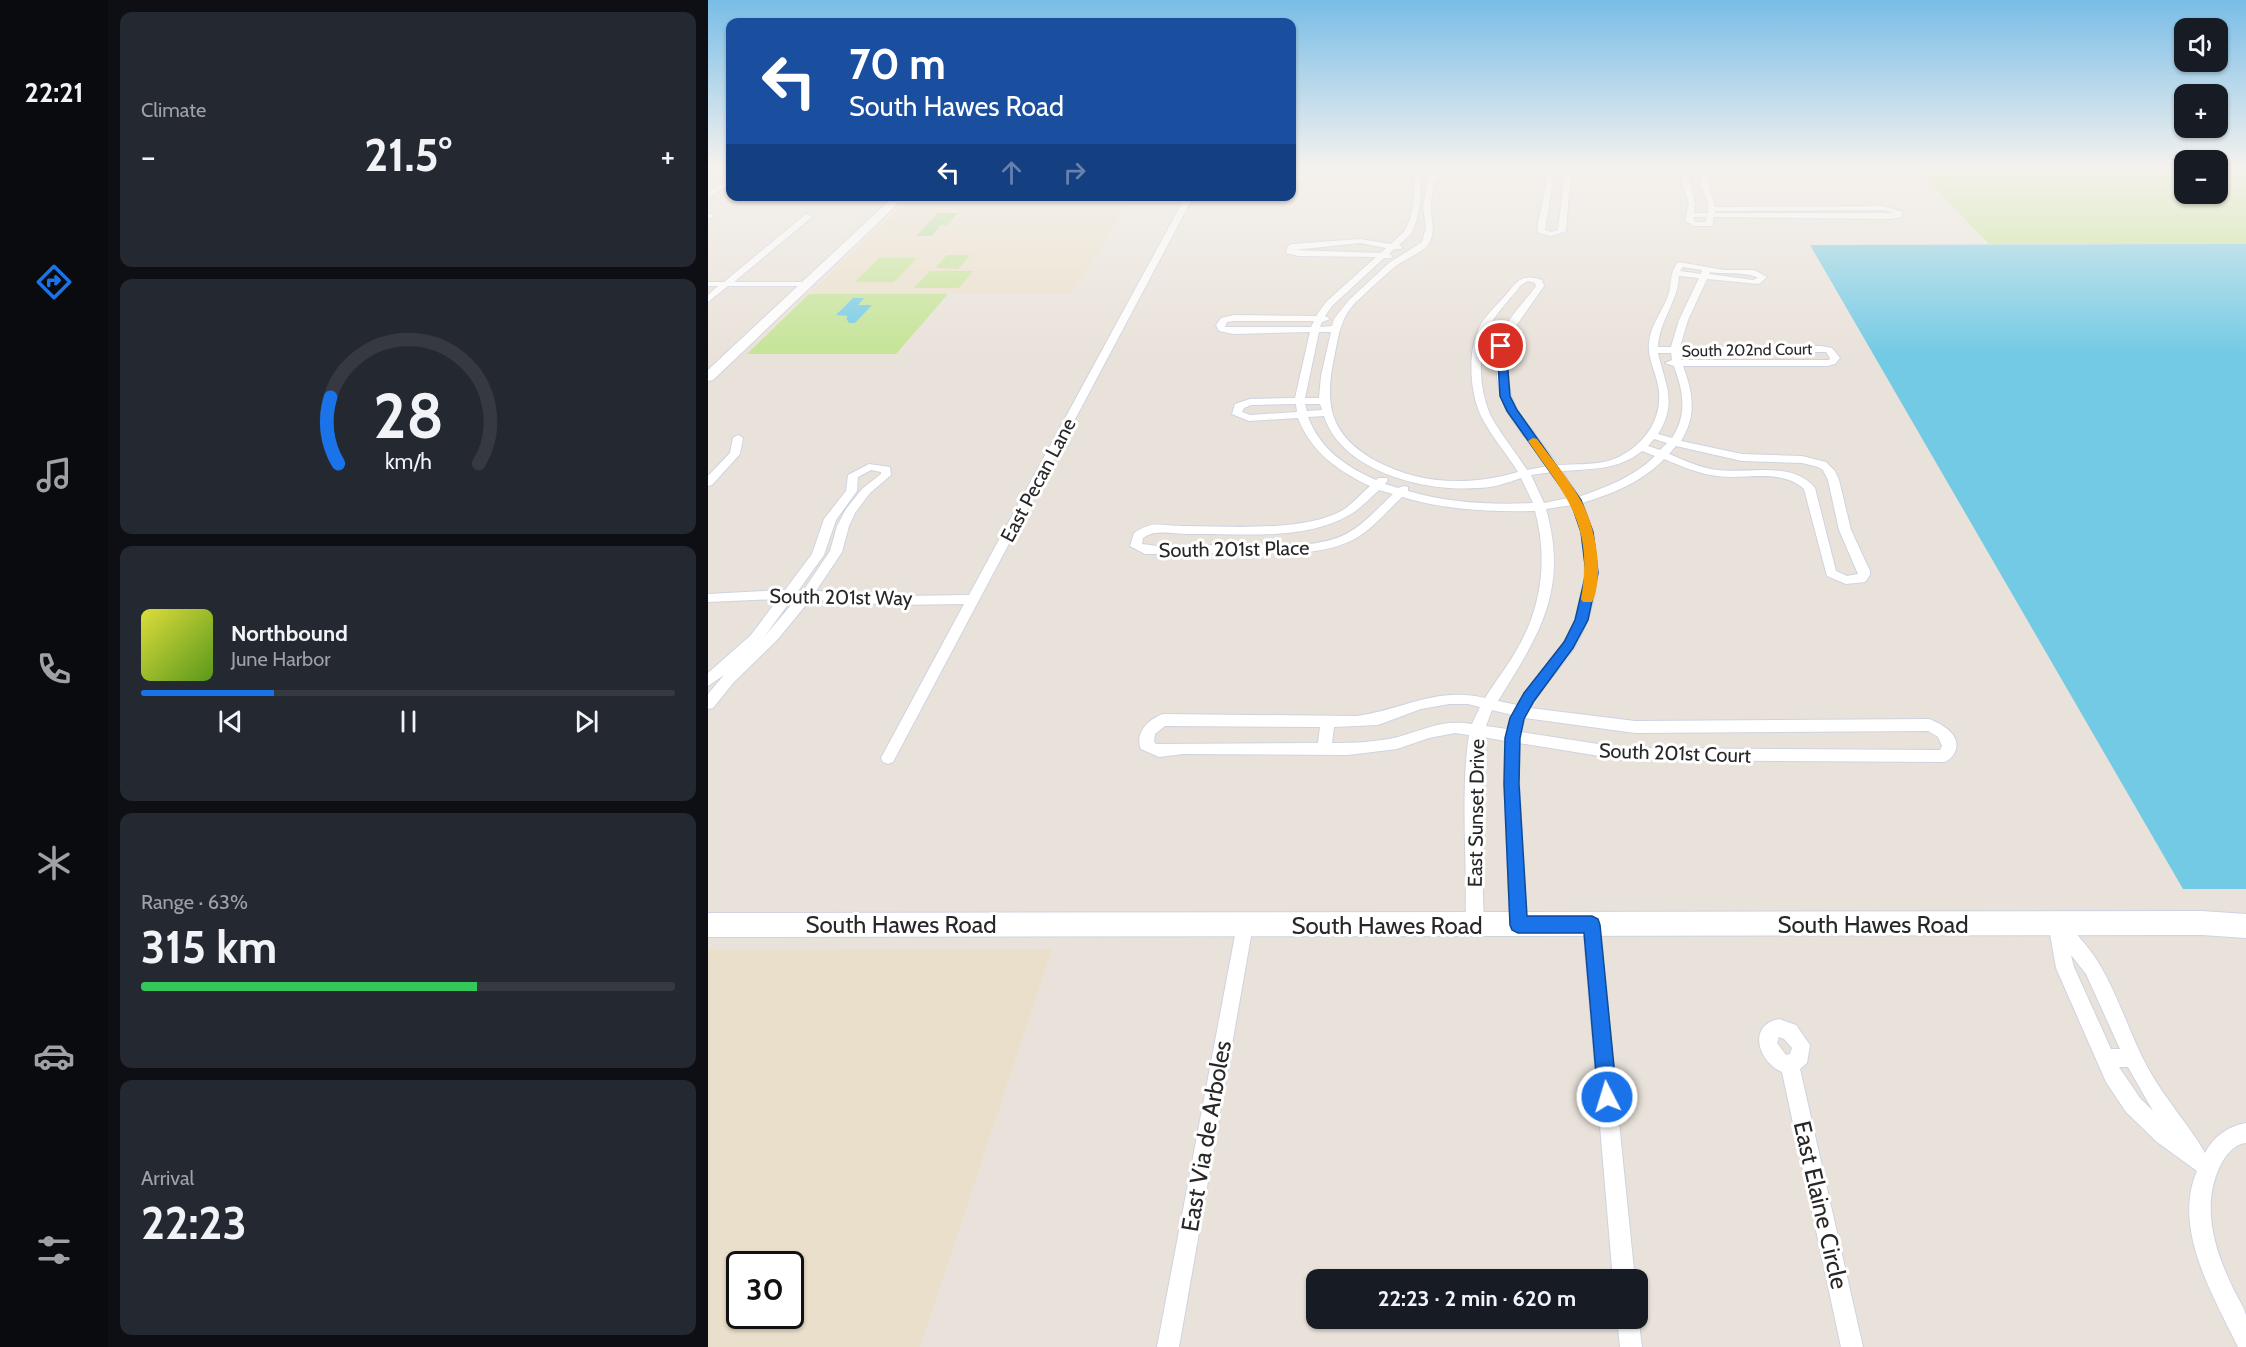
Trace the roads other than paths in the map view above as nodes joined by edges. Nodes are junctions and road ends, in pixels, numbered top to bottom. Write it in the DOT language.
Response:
graph roads {
  1 [pos="792,230"];
  2 [pos="866,230"];
  3 [pos="1172,230"];
  4 [pos="1408,230"];
  5 [pos="1429,230"];
  6 [pos="1542,230"];
  7 [pos="1562,230"];
  8 [pos="1393,246"];
  9 [pos="1415,251"];
  10 [pos="1384,255"];
  11 [pos="1401,259"];
  12 [pos="1705,273"];
  13 [pos="708,284"];
  14 [pos="727,284"];
  15 [pos="808,284"];
  16 [pos="708,299"];
  17 [pos="1316,324"];
  18 [pos="1336,324"];
  19 [pos="1653,351"];
  20 [pos="1675,351"];
  21 [pos="1656,363"];
  22 [pos="1678,363"];
  23 [pos="708,377"];
  24 [pos="1324,401"];
  25 [pos="1300,402"];
  26 [pos="1327,413"];
  27 [pos="1303,416"];
  28 [pos="1652,435"];
  29 [pos="738,438"];
  30 [pos="1674,442"];
  31 [pos="1641,447"];
  32 [pos="1664,455"];
  33 [pos="1553,468"];
  34 [pos="1390,472"];
  35 [pos="1524,474"];
  36 [pos="1412,480"];
  37 [pos="708,483"];
  38 [pos="1377,486"];
  39 [pos="1400,494"];
  40 [pos="1575,500"];
  41 [pos="1539,507"];
  42 [pos="843,526"];
  43 [pos="1295,528"];
  44 [pos="826,529"];
  45 [pos="1266,529"];
  46 [pos="1262,549"];
  47 [pos="1292,549"];
  48 [pos="788,596"];
  49 [pos="806,596"];
  50 [pos="708,598"];
  51 [pos="975,599"];
  52 [pos="756,638"];
  53 [pos="770,639"];
  54 [pos="708,681"];
  55 [pos="1489,703"];
  56 [pos="708,704"];
  57 [pos="1521,712"];
  58 [pos="1359,721"];
  59 [pos="1328,722"];
  60 [pos="1478,731"];
  61 [pos="1513,738"];
  62 [pos="1357,748"];
  63 [pos="1324,749"];
  64 [pos="888,758"];
  65 [pos="2056,923"];
  66 [pos="708,925"];
  67 [pos="1476,925"];
  68 [pos="1518,925"];
  69 [pos="1592,925"];
  70 [pos="1245,926"];
  71 [pos="2246,926"];
  72 [pos="2104,1058"];
  73 [pos="2134,1058"];
  74 [pos="1789,1064"];
  75 [pos="2246,1133"];
  76 [pos="2207,1166"];
  77 [pos="1623,1269"];
  78 [pos="1629,1329"];
  79 [pos="2246,1339"];
  80 [pos="1168,1347"];
  81 [pos="1631,1347"];
  82 [pos="1852,1347"];
  1 -- 14 [label="street"];
  2 -- 15 [label="main road"];
  3 -- 51 [label="street, East Pecan Lane"];
  4 -- 8 [label="street"];
  5 -- 9 [label="street"];
  6 -- 7 [label="street"];
  8 -- 9 [label="street"];
  8 -- 10 [label="street"];
  8 -- 10 [label="street"];
  9 -- 11 [label="street"];
  10 -- 11 [label="street"];
  10 -- 17 [label="street"];
  11 -- 18 [label="street"];
  12 -- 12 [label="street"];
  12 -- 19 [label="street"];
  12 -- 20 [label="street"];
  13 -- 14 [label="street"];
  14 -- 15 [label="street"];
  14 -- 16 [label="street"];
  15 -- 23 [label="main road"];
  17 -- 17 [label="street"];
  17 -- 18 [label="street"];
  17 -- 25 [label="street"];
  18 -- 24 [label="street"];
  19 -- 20 [label="street, South 202nd Court"];
  19 -- 21 [label="street"];
  20 -- 22 [label="street"];
  20 -- 22 [label="street, South 202nd Court"];
  21 -- 22 [label="street, South 202nd Court"];
  21 -- 28 [label="street"];
  22 -- 30 [label="street"];
  24 -- 25 [label="street"];
  24 -- 26 [label="street"];
  25 -- 27 [label="street"];
  25 -- 27 [label="street"];
  26 -- 27 [label="street"];
  26 -- 34 [label="street"];
  27 -- 38 [label="street"];
  28 -- 30 [label="street"];
  28 -- 31 [label="street"];
  29 -- 37 [label="street"];
  30 -- 32 [label="street"];
  30 -- 32 [label="street"];
  31 -- 32 [label="street"];
  31 -- 33 [label="street"];
  32 -- 40 [label="street"];
  33 -- 35 [label="street"];
  33 -- 35 [label="street, East Sunset Drive"];
  33 -- 40 [label="street, East Sunset Drive"];
  34 -- 36 [label="street"];
  34 -- 38 [label="street, South 201st Place"];
  35 -- 36 [label="street"];
  35 -- 41 [label="street, East Sunset Drive"];
  36 -- 39 [label="street, South 201st Place"];
  38 -- 39 [label="street"];
  38 -- 43 [label="street, South 201st Place"];
  39 -- 41 [label="street"];
  39 -- 47 [label="street, South 201st Place"];
  40 -- 41 [label="street"];
  40 -- 57 [label="street, East Sunset Drive"];
  41 -- 55 [label="street, East Sunset Drive"];
  42 -- 44 [label="street"];
  42 -- 44 [label="street"];
  42 -- 49 [label="street"];
  43 -- 45 [label="street, South 201st Place"];
  43 -- 47 [label="street"];
  44 -- 48 [label="street"];
  45 -- 46 [label="street"];
  45 -- 46 [label="street, South 201st Place"];
  46 -- 47 [label="street, South 201st Place"];
  48 -- 49 [label="street, South 201st Way"];
  48 -- 50 [label="street, South 201st Way"];
  48 -- 52 [label="street"];
  49 -- 51 [label="street, South 201st Way"];
  49 -- 53 [label="street"];
  51 -- 64 [label="street, East Pecan Lane"];
  52 -- 53 [label="street"];
  52 -- 54 [label="street"];
  53 -- 56 [label="street"];
  55 -- 57 [label="street, South 201st Court"];
  55 -- 58 [label="street, South 201st Court"];
  55 -- 60 [label="street, East Sunset Drive"];
  57 -- 61 [label="street, East Sunset Drive"];
  57 -- 61 [label="street, South 201st Court"];
  58 -- 59 [label="street, South 201st Court"];
  58 -- 62 [label="street"];
  59 -- 63 [label="street"];
  59 -- 63 [label="street, South 201st Court"];
  60 -- 61 [label="street, South 201st Court"];
  60 -- 62 [label="street, South 201st Court"];
  60 -- 67 [label="street, East Sunset Drive"];
  61 -- 68 [label="street, East Sunset Drive"];
  62 -- 63 [label="street, South 201st Court"];
  65 -- 69 [label="main road, South Hawes Road"];
  65 -- 71 [label="main road, South Hawes Road"];
  65 -- 72 [label="street"];
  65 -- 73 [label="street"];
  66 -- 70 [label="main road, South Hawes Road"];
  67 -- 68 [label="main road, South Hawes Road"];
  67 -- 70 [label="main road, South Hawes Road"];
  68 -- 69 [label="main road, South Hawes Road"];
  69 -- 77 [label="street"];
  70 -- 80 [label="street, East Via de Arboles"];
  72 -- 73 [label="street"];
  72 -- 76 [label="street"];
  73 -- 76 [label="street"];
  74 -- 82 [label="street, East Elaine Circle"];
  75 -- 76 [label="street"];
  76 -- 79 [label="street"];
  78 -- 81 [label="street"];
}
